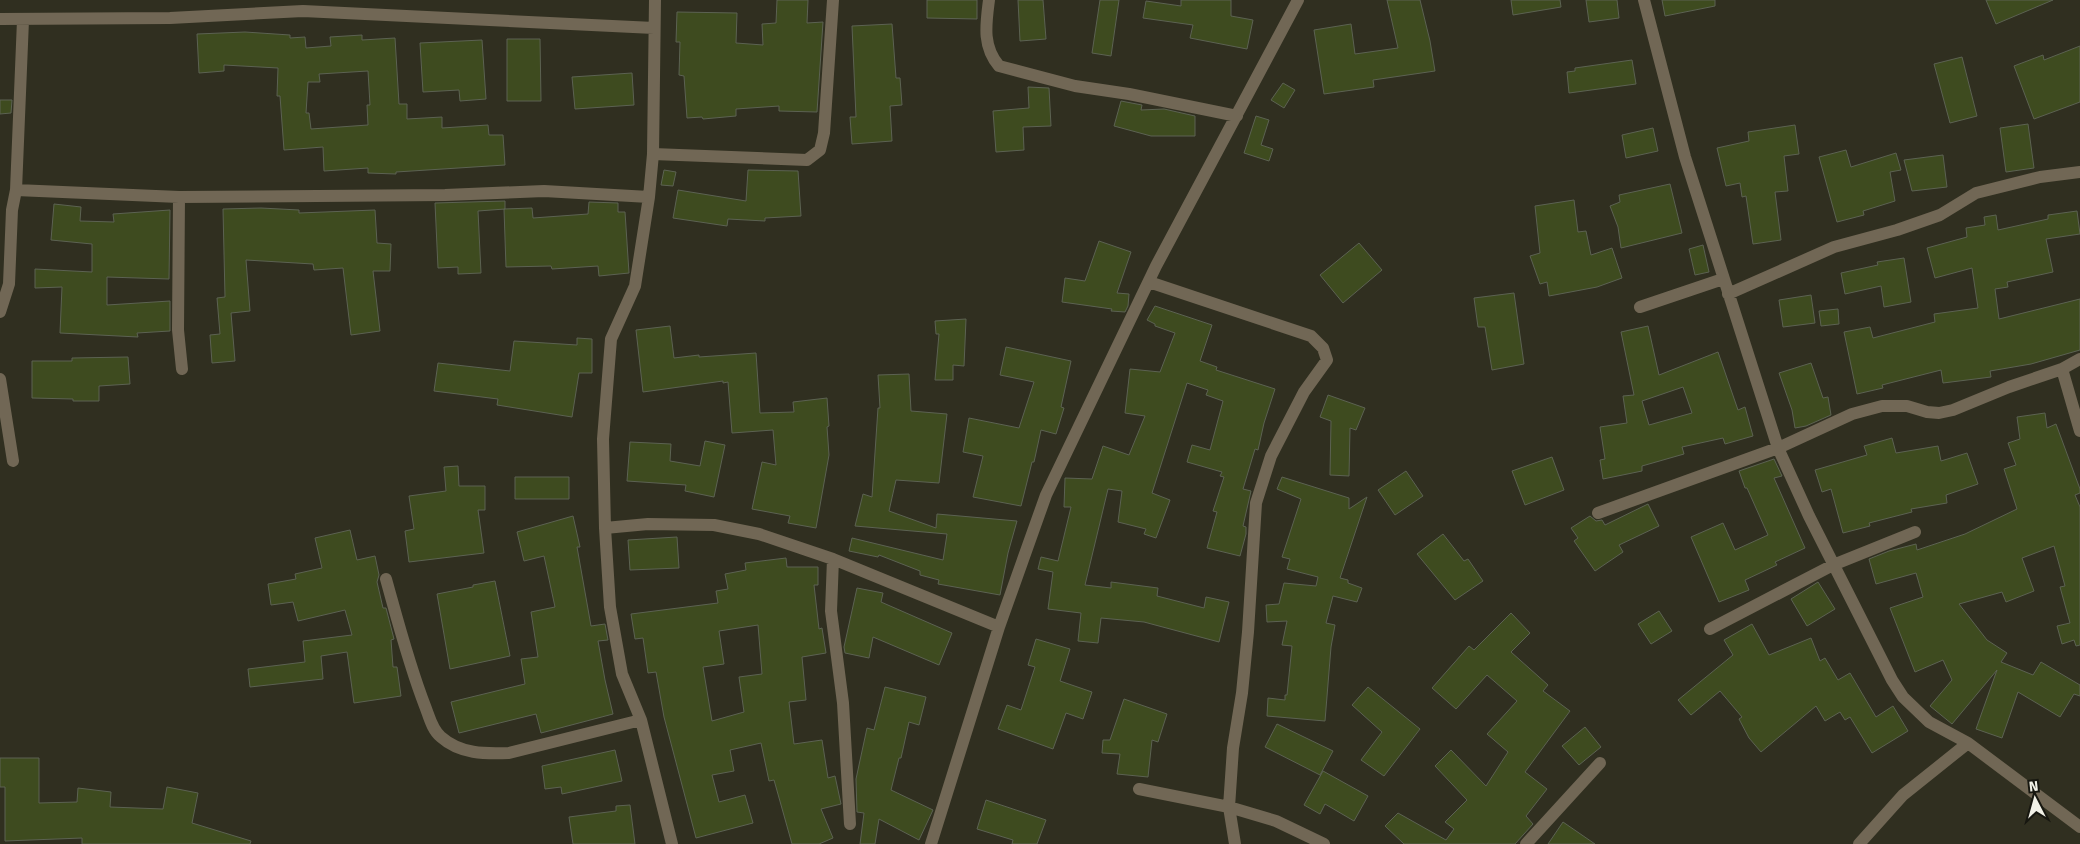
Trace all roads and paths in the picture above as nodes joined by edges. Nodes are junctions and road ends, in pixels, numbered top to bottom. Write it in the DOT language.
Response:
graph roads {
  1 [pos="655,0"];
  2 [pos="833,0"];
  3 [pos="989,0"];
  4 [pos="1298,0"];
  5 [pos="1644,0"];
  6 [pos="303,5"];
  7 [pos="0,19"];
  8 [pos="23,20"];
  9 [pos="654,28"];
  10 [pos="1237,116"];
  11 [pos="653,154"];
  12 [pos="2080,172"];
  13 [pos="16,190"];
  14 [pos="178,197"];
  15 [pos="649,197"];
  16 [pos="6,210"];
  17 [pos="1723,279"];
  18 [pos="1149,282"];
  19 [pos="1728,294"];
  20 [pos="1640,307"];
  21 [pos="0,312"];
  22 [pos="2080,360"];
  23 [pos="182,369"];
  24 [pos="2062,369"];
  25 [pos="0,379"];
  26 [pos="2080,430"];
  27 [pos="1778,448"];
  28 [pos="13,461"];
  29 [pos="1598,513"];
  30 [pos="605,528"];
  31 [pos="1915,532"];
  32 [pos="833,560"];
  33 [pos="1833,565"];
  34 [pos="386,579"];
  35 [pos="999,627"];
  36 [pos="1710,629"];
  37 [pos="641,720"];
  38 [pos="1968,743"];
  39 [pos="1600,763"];
  40 [pos="1139,789"];
  41 [pos="1229,807"];
  42 [pos="850,824"];
  43 [pos="2080,827"];
  44 [pos="672,844"];
  45 [pos="931,844"];
  46 [pos="1235,844"];
  47 [pos="1324,844"];
  48 [pos="1526,844"];
  49 [pos="1859,844"];
  1 -- 9 [label="street"];
  2 -- 11 [label="street"];
  3 -- 10 [label="street"];
  4 -- 10 [label="street"];
  5 -- 17 [label="street"];
  6 -- 8 [label="street"];
  6 -- 9 [label="street"];
  7 -- 8 [label="street"];
  8 -- 13 [label="street"];
  9 -- 11 [label="street"];
  10 -- 18 [label="street"];
  11 -- 15 [label="street"];
  12 -- 19 [label="street"];
  13 -- 14 [label="street"];
  13 -- 16 [label="street"];
  14 -- 15 [label="street"];
  14 -- 23 [label="street"];
  15 -- 30 [label="street"];
  16 -- 21 [label="street"];
  17 -- 19 [label="street"];
  17 -- 20 [label="street"];
  18 -- 35 [label="street"];
  18 -- 41 [label="street"];
  19 -- 27 [label="street"];
  22 -- 24 [label="street"];
  24 -- 26 [label="street"];
  24 -- 27 [label="street"];
  25 -- 28 [label="street"];
  27 -- 29 [label="street"];
  27 -- 33 [label="street"];
  30 -- 32 [label="street"];
  30 -- 37 [label="street"];
  31 -- 33 [label="street"];
  32 -- 35 [label="street"];
  32 -- 42 [label="street"];
  33 -- 36 [label="street"];
  33 -- 38 [label="street"];
  34 -- 37 [label="street"];
  35 -- 45 [label="street"];
  37 -- 44 [label="street"];
  38 -- 43 [label="street"];
  38 -- 49 [label="street"];
  39 -- 48 [label="street"];
  40 -- 41 [label="street"];
  41 -- 46 [label="street"];
  41 -- 47 [label="street"];
}
